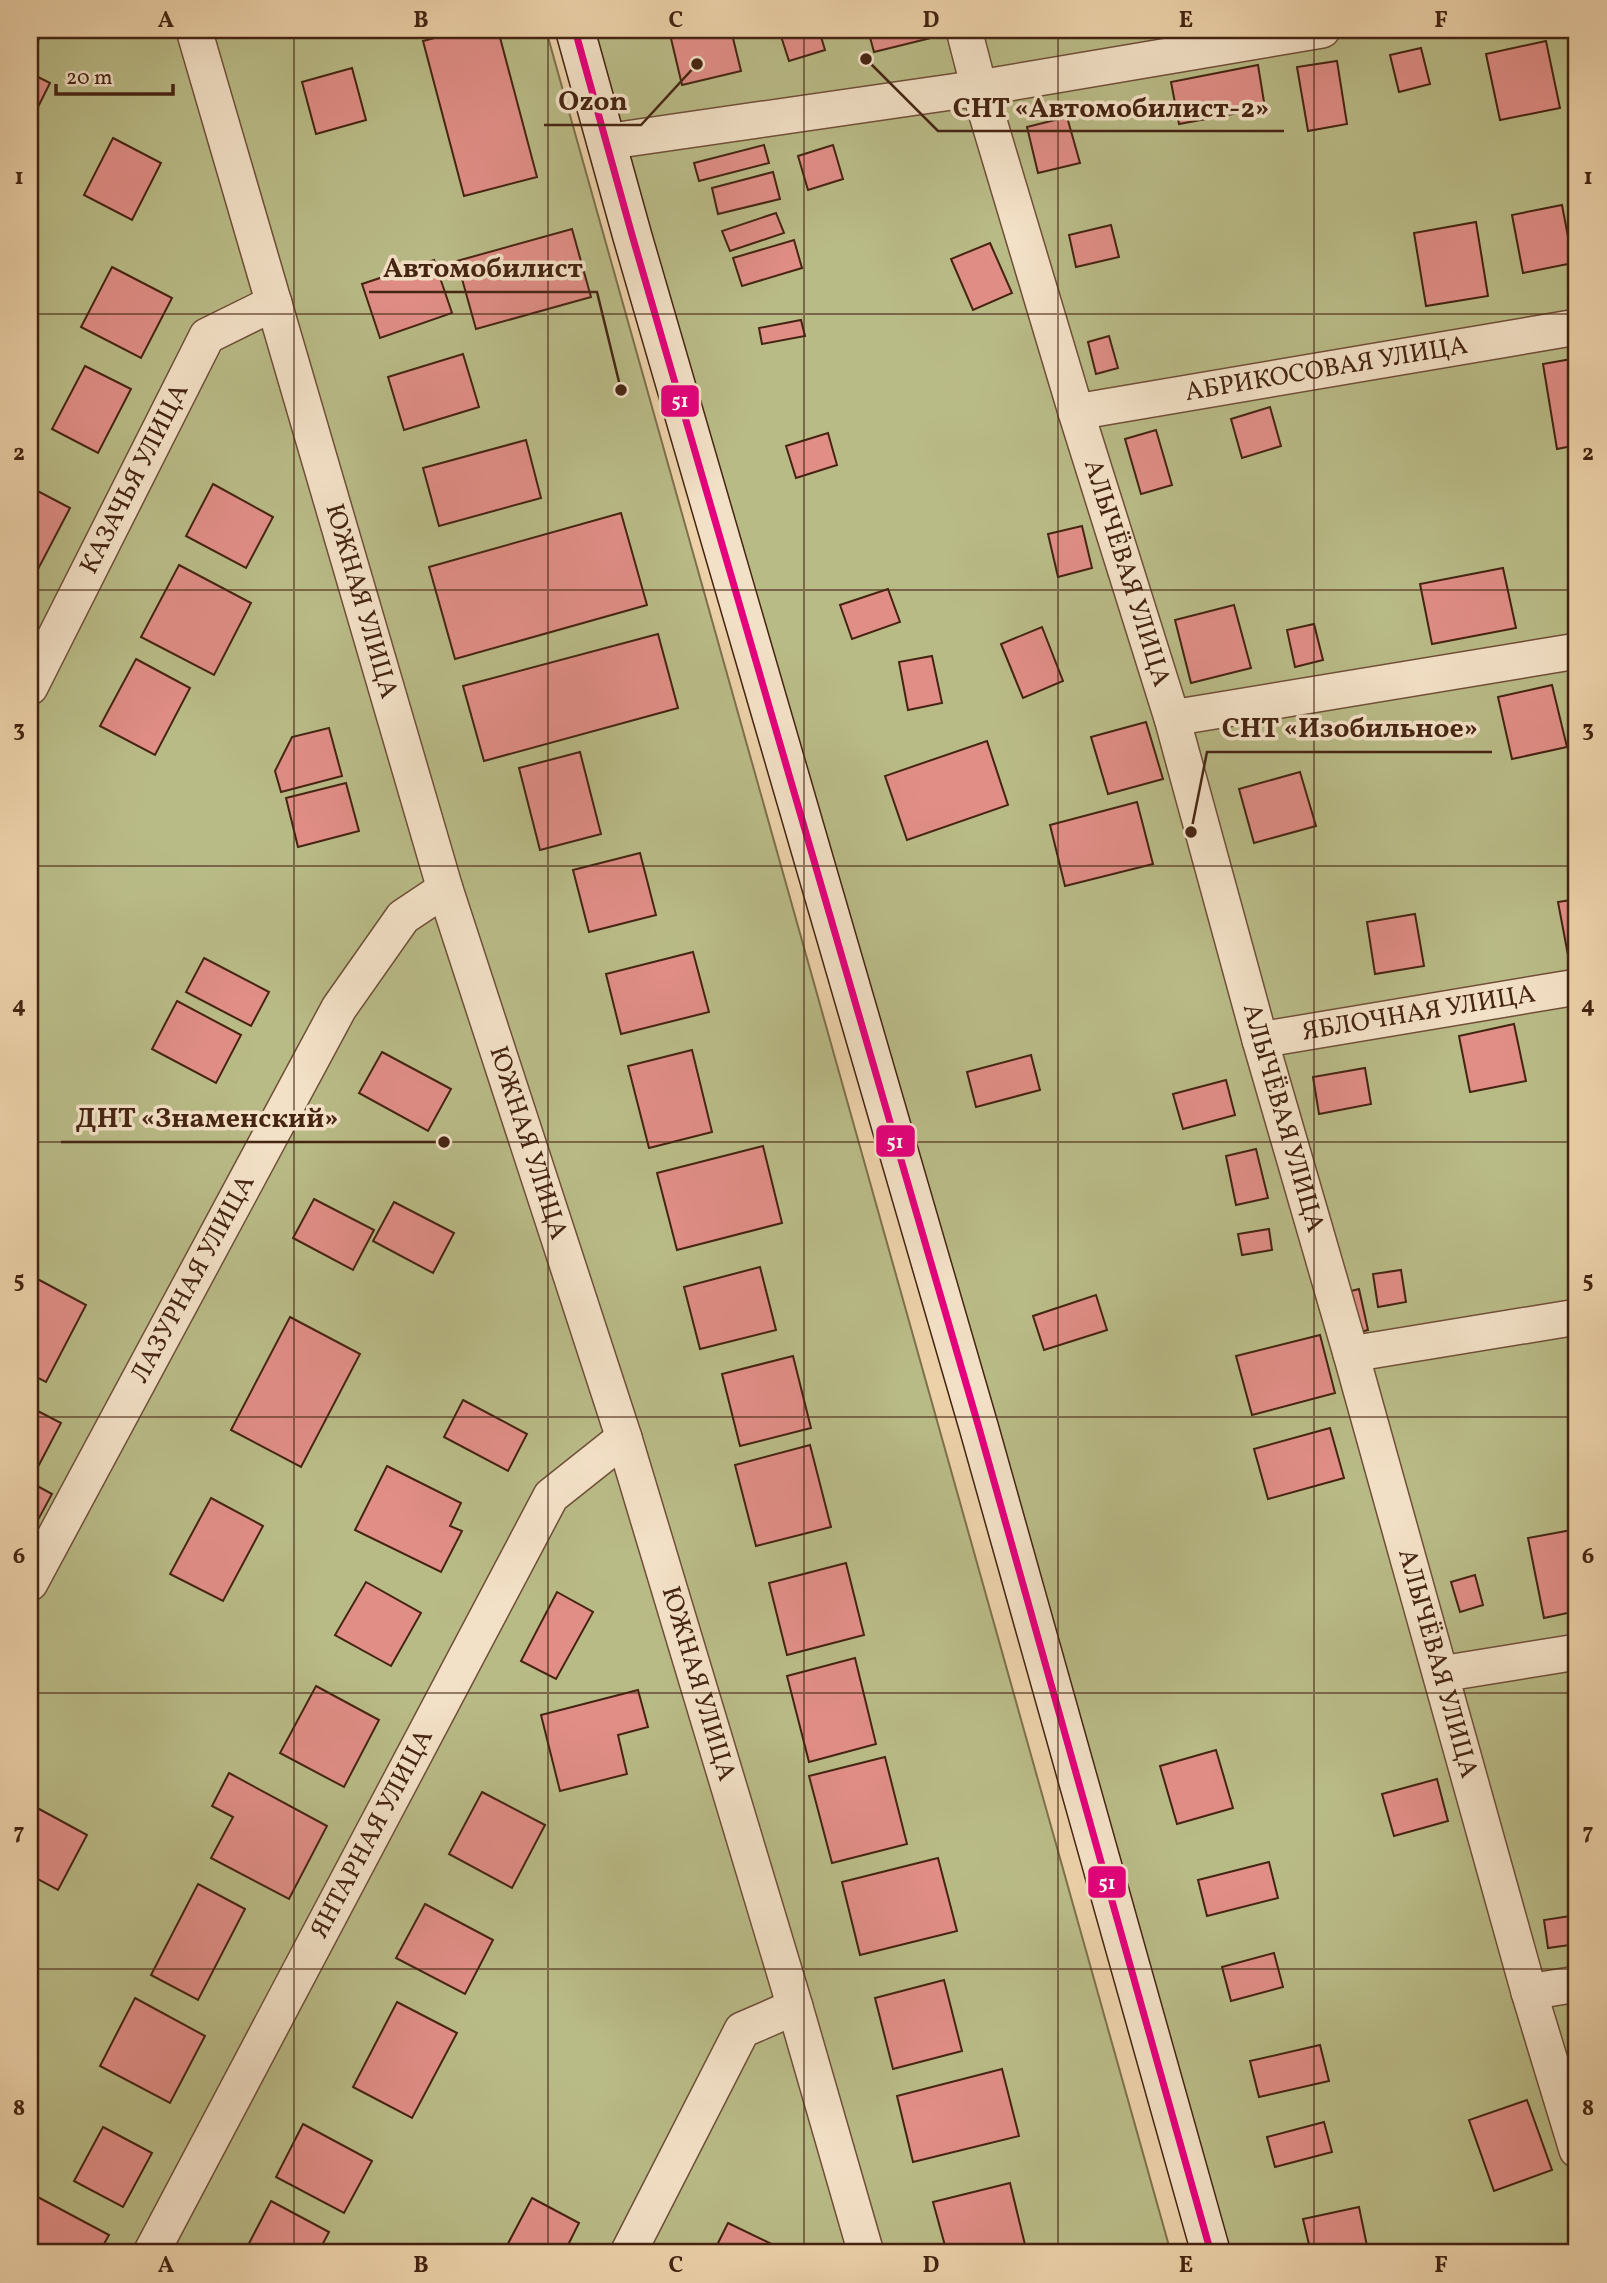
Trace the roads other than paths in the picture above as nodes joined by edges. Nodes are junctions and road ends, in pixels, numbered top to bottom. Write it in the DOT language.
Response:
graph roads {
  1 [pos="194,30"];
  2 [pos="575,30"];
  3 [pos="964,30"];
  4 [pos="1322,30"];
  5 [pos="979,88"];
  6 [pos="605,142"];
  7 [pos="274,303"];
  8 [pos="1577,327"];
  9 [pos="1076,412"];
  10 [pos="1577,651"];
  11 [pos="30,687"];
  12 [pos="1172,718"];
  13 [pos="444,888"];
  14 [pos="1577,987"];
  15 [pos="1260,1040"];
  16 [pos="1577,1317"];
  17 [pos="1351,1354"];
  18 [pos="624,1438"];
  19 [pos="30,1583"];
  20 [pos="1577,1652"];
  21 [pos="1441,1674"];
  22 [pos="1577,1984"];
  23 [pos="1529,1992"];
  24 [pos="796,2007"];
  25 [pos="1577,2150"];
  26 [pos="151,2253"];
  27 [pos="628,2253"];
  28 [pos="866,2253"];
  29 [pos="1211,2253"];
  1 -- 7 [label="street, ЮЖНАЯ УЛИЦА"];
  2 -- 6 [label="street"];
  3 -- 5 [label="street, АЛЫЧЁВАЯ УЛИЦА"];
  4 -- 5 [label="street"];
  5 -- 6 [label="street"];
  5 -- 9 [label="street, АЛЫЧЁВАЯ УЛИЦА"];
  6 -- 29 [label="street"];
  7 -- 11 [label="street, КАЗАЧЬЯ УЛИЦА"];
  7 -- 13 [label="street, ЮЖНАЯ УЛИЦА"];
  8 -- 9 [label="street, АБРИКОСОВАЯ УЛИЦА"];
  9 -- 12 [label="street, АЛЫЧЁВАЯ УЛИЦА"];
  10 -- 12 [label="street"];
  12 -- 15 [label="street, АЛЫЧЁВАЯ УЛИЦА"];
  13 -- 18 [label="street, ЮЖНАЯ УЛИЦА"];
  13 -- 19 [label="street, ЛАЗУРНАЯ УЛИЦА"];
  14 -- 15 [label="street, ЯБЛОЧНАЯ УЛИЦА"];
  15 -- 17 [label="street, АЛЫЧЁВАЯ УЛИЦА"];
  16 -- 17 [label="street"];
  17 -- 21 [label="street, АЛЫЧЁВАЯ УЛИЦА"];
  18 -- 24 [label="street, ЮЖНАЯ УЛИЦА"];
  18 -- 26 [label="street, ЯНТАРНАЯ УЛИЦА"];
  20 -- 21 [label="street"];
  21 -- 23 [label="street, АЛЫЧЁВАЯ УЛИЦА"];
  22 -- 23 [label="street"];
  23 -- 25 [label="street, АЛЫЧЁВАЯ УЛИЦА"];
  24 -- 27 [label="street"];
  24 -- 28 [label="street, ЮЖНАЯ УЛИЦА"];
}
